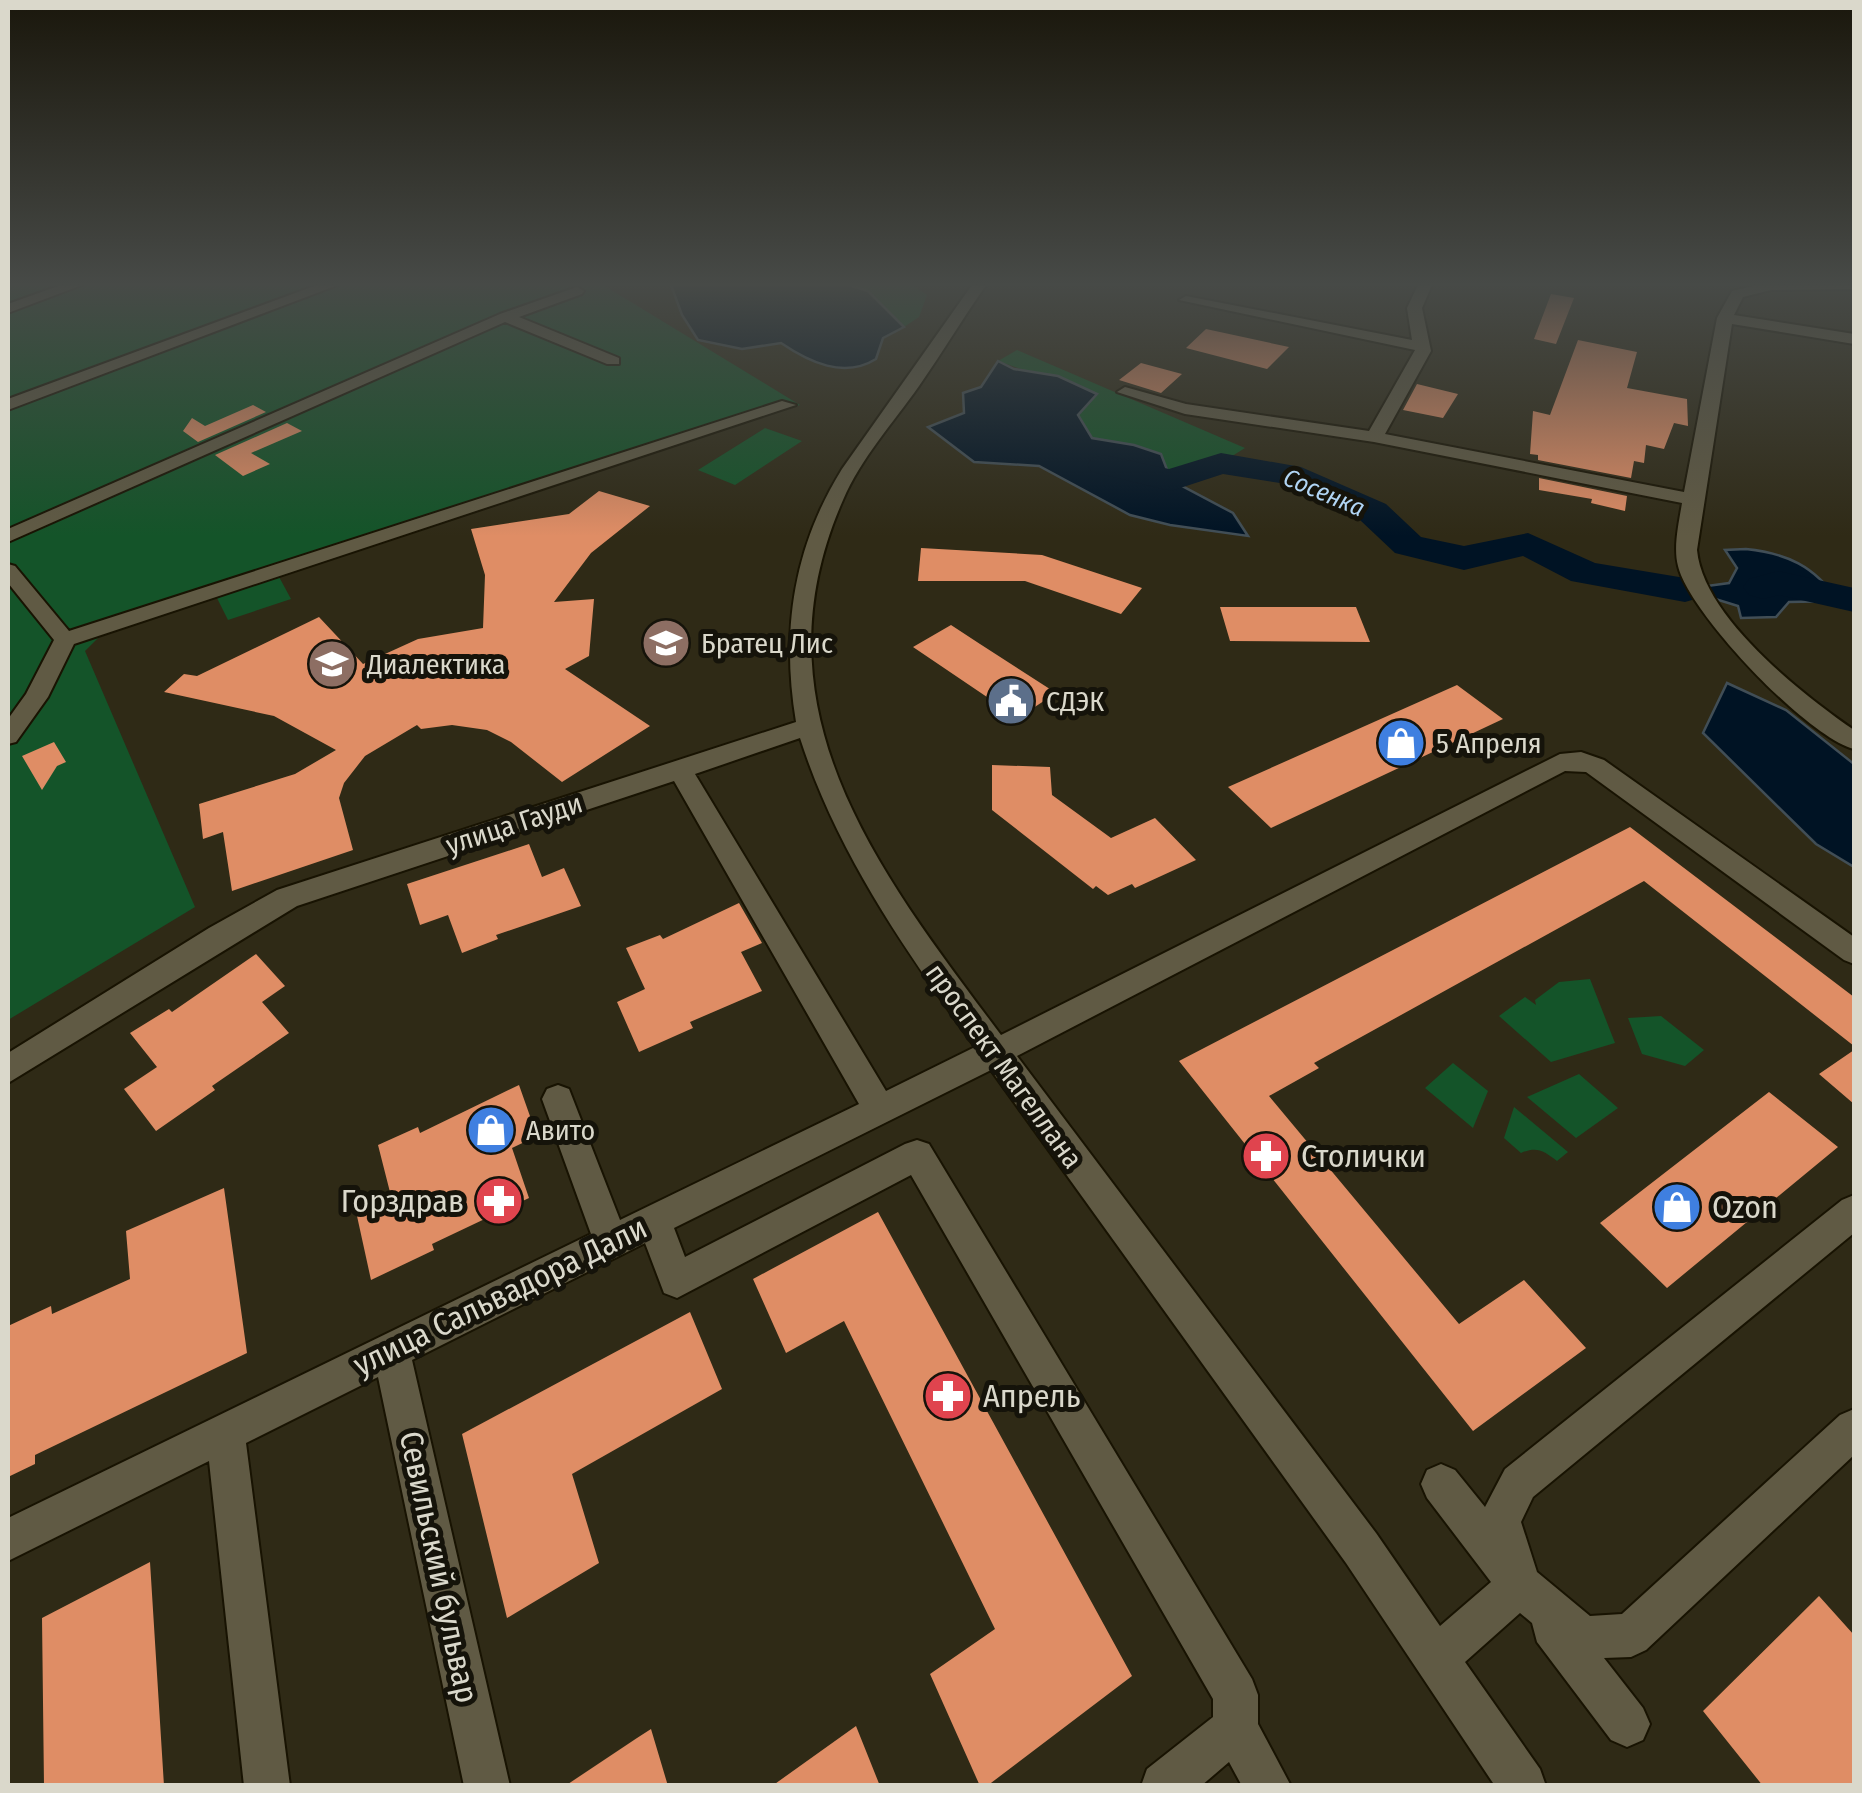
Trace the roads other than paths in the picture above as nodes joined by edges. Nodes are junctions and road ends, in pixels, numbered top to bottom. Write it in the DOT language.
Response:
graph roads {
  1 [pos="106,369"];
  2 [pos="389,369"];
  3 [pos="921,369"];
  4 [pos="1414,369"];
  5 [pos="1717,369"];
  6 [pos="1125,392"];
  7 [pos="8,405"];
  8 [pos="788,405"];
  9 [pos="1374,437"];
  10 [pos="1694,500"];
  11 [pos="8,536"];
  12 [pos="8,570"];
  13 [pos="65,640"];
  14 [pos="807,726"];
  15 [pos="8,736"];
  16 [pos="1854,741"];
  17 [pos="680,770"];
  18 [pos="1854,952"];
  19 [pos="994,1054"];
  20 [pos="8,1068"];
  21 [pos="558,1099"];
  22 [pos="880,1108"];
  23 [pos="1854,1212"];
  24 [pos="653,1220"];
  25 [pos="611,1241"];
  26 [pos="391,1350"];
  27 [pos="1854,1429"];
  28 [pos="225,1432"];
  29 [pos="1441,1484"];
  30 [pos="8,1540"];
  31 [pos="1520,1585"];
  32 [pos="1437,1657"];
  33 [pos="1627,1724"];
  34 [pos="1235,1728"];
  35 [pos="267,1786"];
  36 [pos="486,1786"];
  37 [pos="1164,1786"];
  38 [pos="1268,1786"];
  39 [pos="1523,1786"];
  1 -- 7 [label="street"];
  2 -- 11 [label="street"];
  3 -- 14 [label="street, проспект Магеллана"];
  4 -- 9 [label="street"];
  5 -- 10 [label="street"];
  6 -- 9 [label="street"];
  8 -- 13 [label="street"];
  9 -- 10 [label="street"];
  10 -- 16 [label="street"];
  12 -- 13 [label="street"];
  13 -- 15 [label="street"];
  14 -- 17 [label="street, улица Гауди"];
  14 -- 19 [label="street, проспект Магеллана"];
  17 -- 20 [label="street, улица Гауди"];
  17 -- 22 [label="street"];
  18 -- 19 [label="street, улица Сальвадора Дали"];
  19 -- 22 [label="street, улица Сальвадора Дали"];
  19 -- 32 [label="street, проспект Магеллана"];
  21 -- 25 [label="street"];
  22 -- 24 [label="street, улица Сальвадора Дали"];
  23 -- 31 [label="street"];
  24 -- 25 [label="street, улица Сальвадора Дали"];
  24 -- 34 [label="street"];
  25 -- 26 [label="street, улица Сальвадора Дали"];
  26 -- 28 [label="street, улица Сальвадора Дали"];
  26 -- 36 [label="street, Севильский бульвар"];
  27 -- 31 [label="street"];
  28 -- 30 [label="street, улица Сальвадора Дали"];
  28 -- 35 [label="street"];
  29 -- 31 [label="street"];
  31 -- 32 [label="street"];
  31 -- 33 [label="street"];
  32 -- 39 [label="street, проспект Магеллана"];
  34 -- 37 [label="street"];
  34 -- 38 [label="street"];
}
